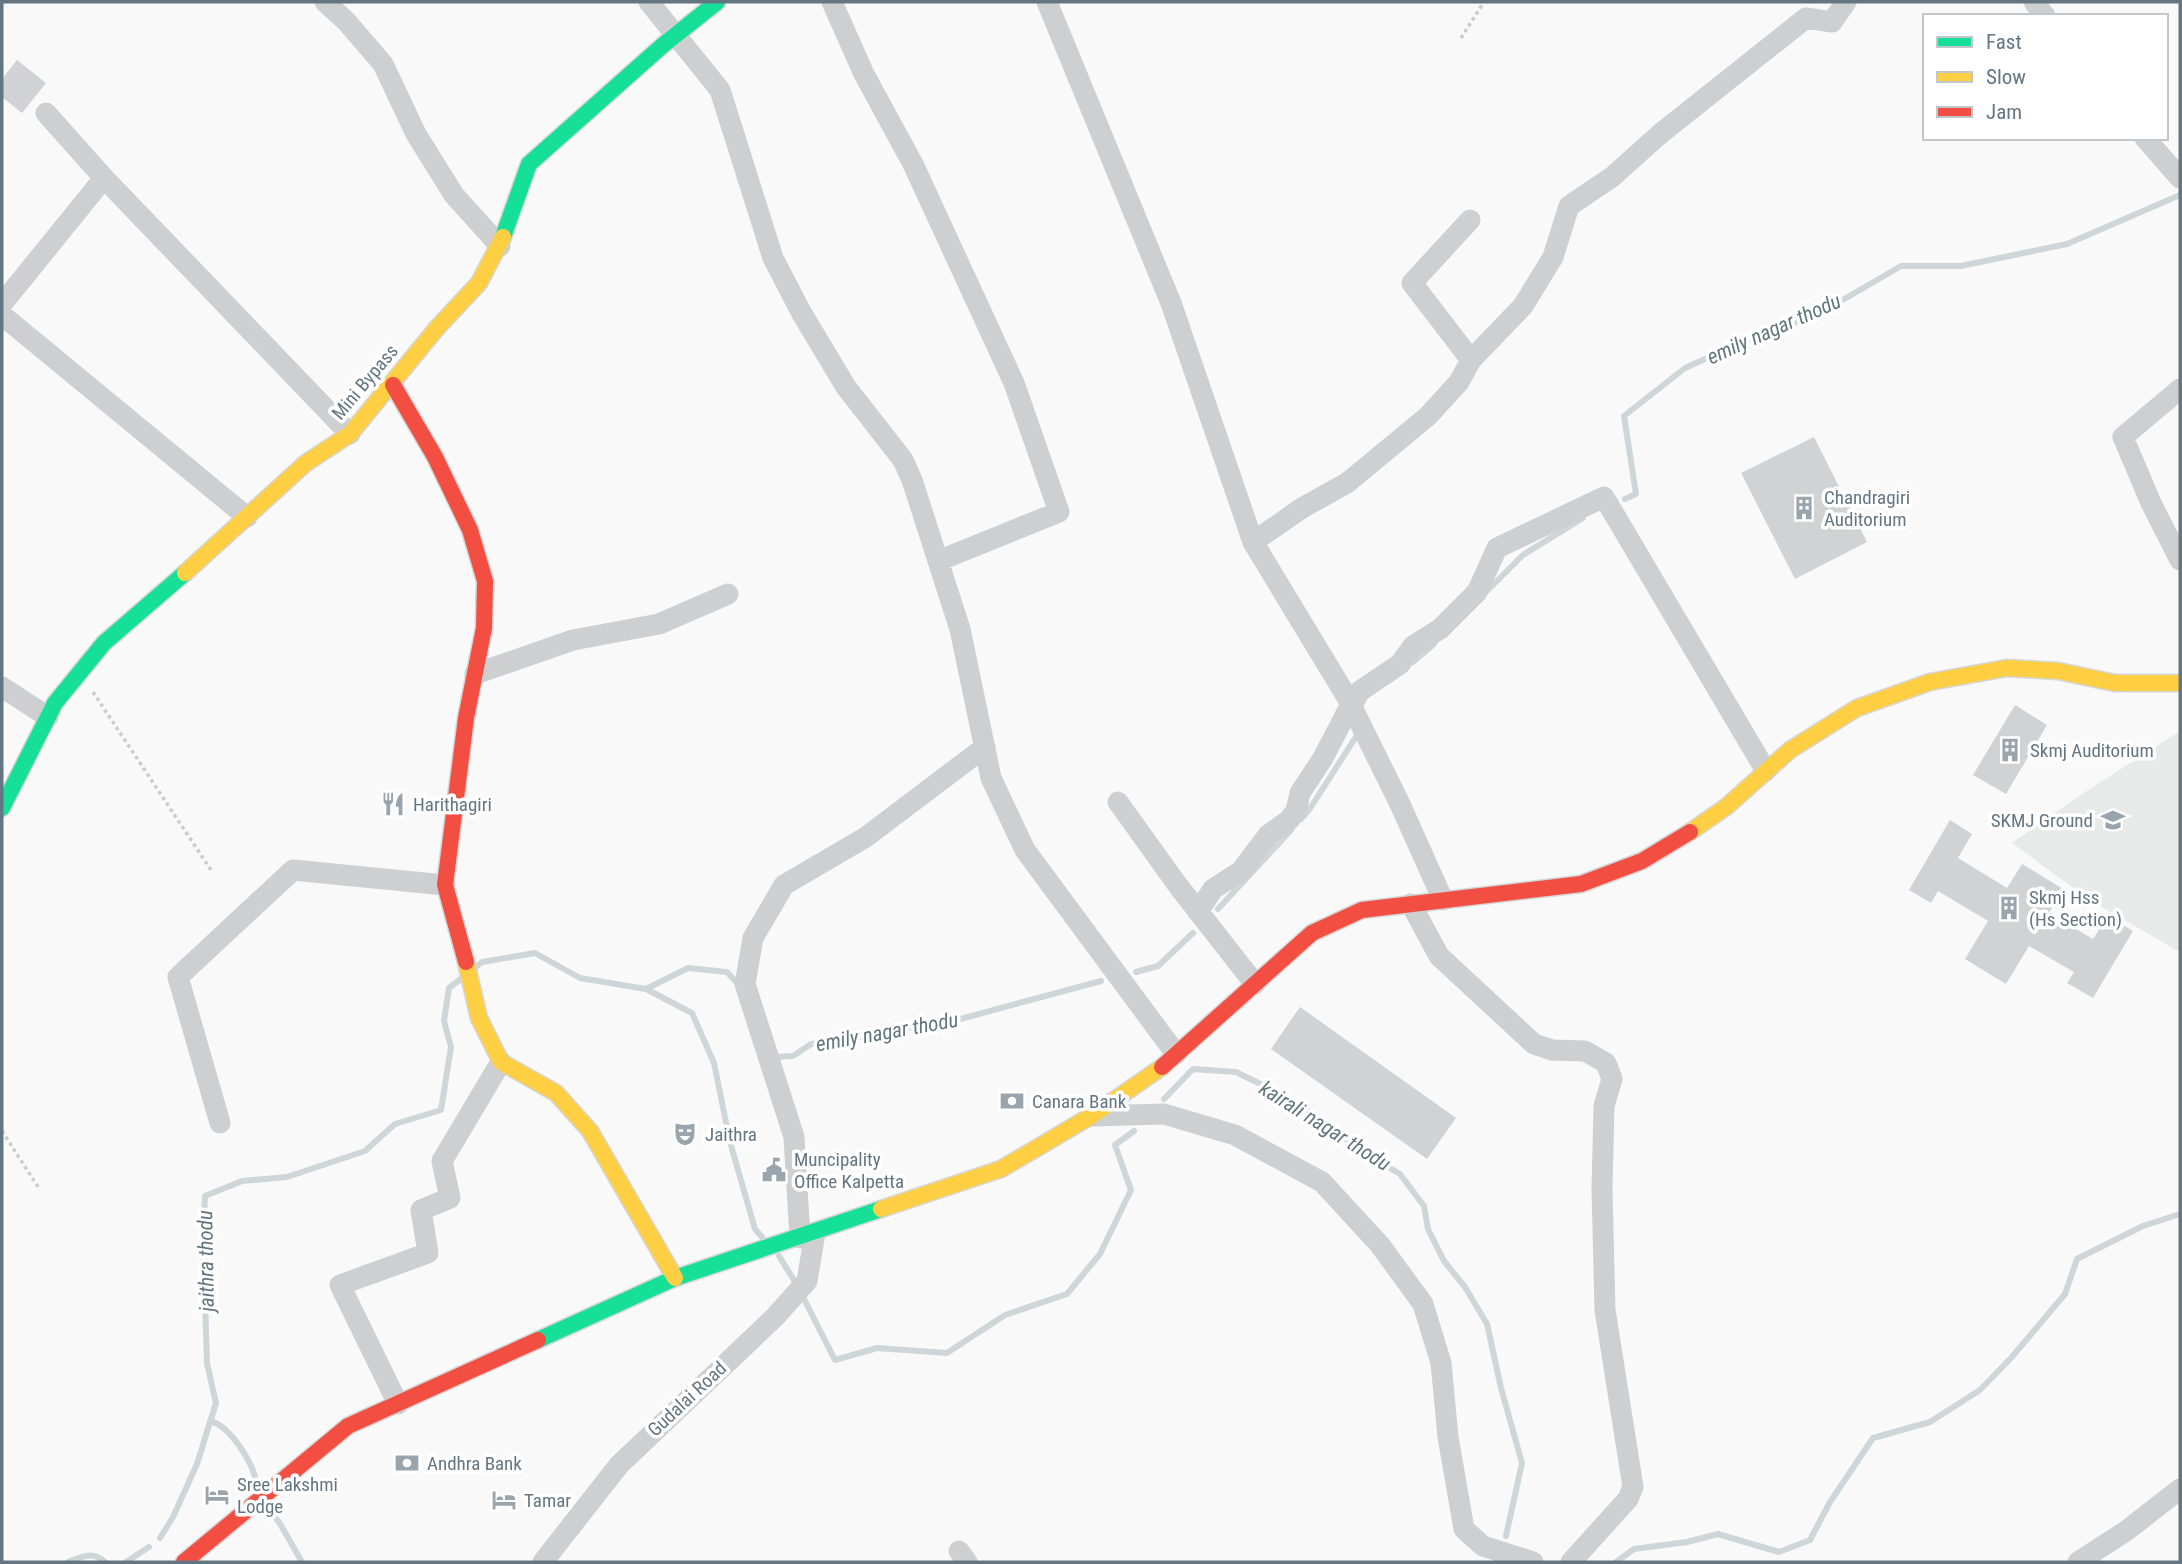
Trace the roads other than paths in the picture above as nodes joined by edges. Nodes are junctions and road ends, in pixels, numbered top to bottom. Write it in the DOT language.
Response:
graph roads {
  1 [pos="325,2"];
  2 [pos="649,2"];
  3 [pos="717,2"];
  4 [pos="832,2"];
  5 [pos="1047,2"];
  6 [pos="1846,2"];
  7 [pos="677,34"];
  8 [pos="46,113"];
  9 [pos="2147,140"];
  10 [pos="104,178"];
  11 [pos="2180,178"];
  12 [pos="1470,220"];
  13 [pos="500,246"];
  14 [pos="2,304"];
  15 [pos="2,316"];
  16 [pos="1471,360"];
  17 [pos="393,384"];
  18 [pos="2180,389"];
  19 [pos="350,434"];
  20 [pos="247,517"];
  21 [pos="1253,542"];
  22 [pos="2180,560"];
  23 [pos="938,561"];
  24 [pos="729,594"];
  25 [pos="475,674"];
  26 [pos="2180,683"];
  27 [pos="2,687"];
  28 [pos="1351,705"];
  29 [pos="48,717"];
  30 [pos="985,747"];
  31 [pos="1766,771"];
  32 [pos="1118,802"];
  33 [pos="2,808"];
  34 [pos="445,885"];
  35 [pos="1443,900"];
  36 [pos="1411,904"];
  37 [pos="1198,912"];
  38 [pos="1255,984"];
  39 [pos="1176,1054"];
  40 [pos="500,1062"];
  41 [pos="1091,1116"];
  42 [pos="220,1123"];
  43 [pos="800,1238"];
  44 [pos="675,1278"];
  45 [pos="398,1404"];
  46 [pos="2180,1489"];
  47 [pos="184,1562"];
  48 [pos="544,1562"];
  49 [pos="1533,1562"];
  50 [pos="1571,1562"];
  51 [pos="2078,1562"];
  1 -- 13 [label="street"];
  2 -- 7 [label="street"];
  3 -- 7 [label="main road, Mini Bypass"];
  4 -- 23 [label="street"];
  5 -- 21 [label="street"];
  6 -- 16 [label="street"];
  7 -- 13 [label="main road, Mini Bypass"];
  7 -- 23 [label="street"];
  8 -- 10 [label="street"];
  9 -- 11 [label="street"];
  10 -- 14 [label="street"];
  10 -- 19 [label="street"];
  12 -- 16 [label="street"];
  13 -- 17 [label="main road, Mini Bypass"];
  15 -- 20 [label="street"];
  16 -- 21 [label="street"];
  17 -- 19 [label="main road, Mini Bypass"];
  17 -- 25 [label="main road"];
  18 -- 22 [label="street"];
  19 -- 20 [label="main road, Mini Bypass"];
  20 -- 29 [label="main road, Mini Bypass"];
  21 -- 28 [label="street"];
  23 -- 30 [label="street"];
  24 -- 25 [label="street"];
  25 -- 34 [label="main road"];
  26 -- 31 [label="main road"];
  27 -- 29 [label="street"];
  28 -- 31 [label="street"];
  28 -- 35 [label="street"];
  28 -- 37 [label="street"];
  29 -- 33 [label="main road, Mini Bypass"];
  30 -- 39 [label="street"];
  30 -- 43 [label="street, Gudalai Road"];
  31 -- 35 [label="main road"];
  32 -- 37 [label="street"];
  34 -- 40 [label="main road"];
  34 -- 42 [label="street"];
  35 -- 36 [label="main road"];
  36 -- 38 [label="main road"];
  36 -- 50 [label="street"];
  37 -- 38 [label="street"];
  38 -- 39 [label="main road"];
  39 -- 41 [label="main road"];
  40 -- 44 [label="main road"];
  40 -- 45 [label="street"];
  41 -- 43 [label="main road"];
  41 -- 49 [label="street"];
  43 -- 44 [label="main road"];
  43 -- 48 [label="street, Gudalai Road"];
  44 -- 45 [label="main road"];
  45 -- 47 [label="main road"];
  46 -- 51 [label="street"];
}
